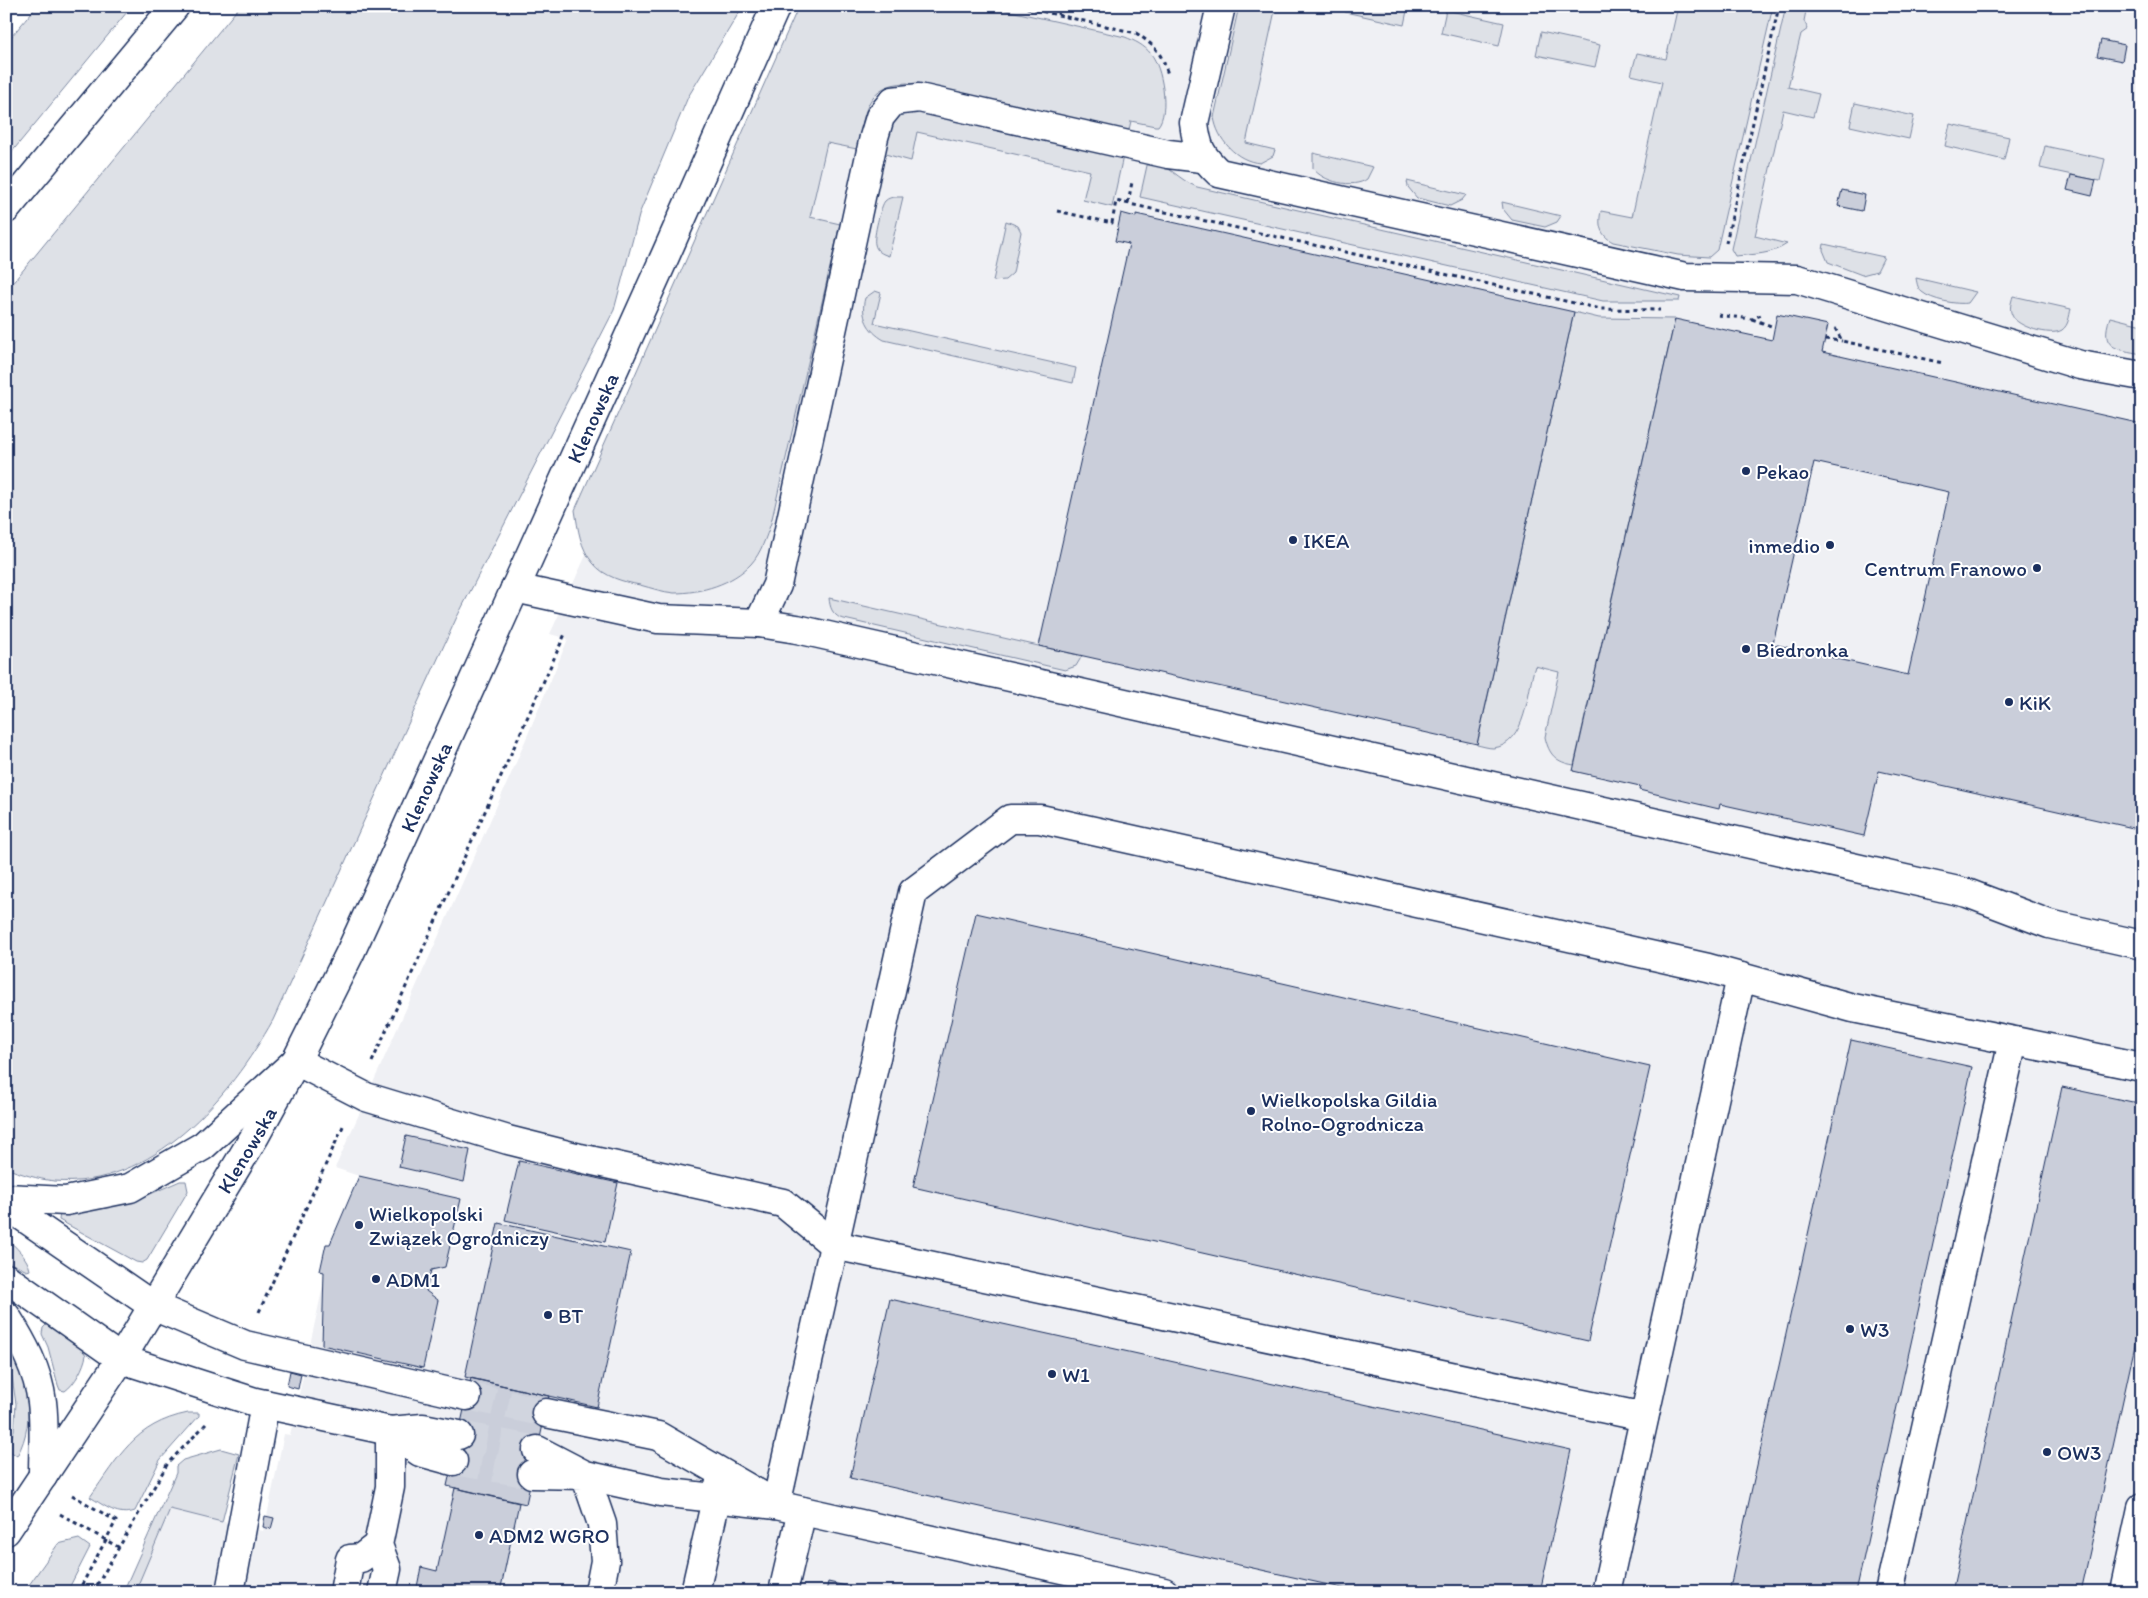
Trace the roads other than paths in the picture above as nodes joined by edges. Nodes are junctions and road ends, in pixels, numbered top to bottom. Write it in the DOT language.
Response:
graph roads {
  1 [pos="175,6"];
  2 [pos="776,6"];
  3 [pos="1220,6"];
  4 [pos="1202,158"];
  5 [pos="6,209"];
  6 [pos="2142,376"];
  7 [pos="515,588"];
  8 [pos="759,623"];
  9 [pos="2142,945"];
  10 [pos="1740,977"];
  11 [pos="2013,1041"];
  12 [pos="296,1061"];
  13 [pos="2142,1067"];
  14 [pos="6,1198"];
  15 [pos="6,1205"];
  16 [pos="834,1245"];
  17 [pos="6,1278"];
  18 [pos="153,1306"];
  19 [pos="6,1316"];
  20 [pos="121,1359"];
  21 [pos="467,1396"];
  22 [pos="266,1404"];
  23 [pos="546,1413"];
  24 [pos="1644,1417"];
  25 [pos="390,1431"];
  26 [pos="456,1448"];
  27 [pos="535,1462"];
  28 [pos="585,1475"];
  29 [pos="39,1483"];
  30 [pos="719,1486"];
  31 [pos="789,1508"];
  32 [pos="2142,1508"];
  33 [pos="6,1531"];
  34 [pos="378,1545"];
  35 [pos="230,1592"];
  36 [pos="344,1592"];
  37 [pos="382,1592"];
  38 [pos="599,1592"];
  39 [pos="695,1592"];
  40 [pos="783,1592"];
  41 [pos="1164,1592"];
  42 [pos="1606,1592"];
  43 [pos="1889,1592"];
  44 [pos="2124,1592"];
  1 -- 5 [label="street"];
  2 -- 7 [label="street, Klenowska"];
  3 -- 4 [label="street"];
  4 -- 6 [label="street"];
  4 -- 8 [label="street"];
  7 -- 8 [label="street"];
  7 -- 12 [label="street, Klenowska"];
  8 -- 9 [label="street"];
  10 -- 11 [label="street"];
  10 -- 16 [label="street"];
  10 -- 24 [label="street"];
  11 -- 13 [label="street"];
  11 -- 43 [label="street"];
  12 -- 14 [label="street"];
  12 -- 16 [label="street"];
  12 -- 18 [label="street, Klenowska"];
  15 -- 18 [label="street"];
  16 -- 24 [label="street"];
  16 -- 31 [label="street"];
  17 -- 20 [label="street"];
  18 -- 20 [label="street, Klenowska"];
  18 -- 21 [label="street"];
  19 -- 29 [label="street"];
  20 -- 22 [label="street"];
  20 -- 29 [label="street, Klenowska"];
  22 -- 25 [label="street"];
  22 -- 35 [label="street"];
  23 -- 30 [label="street"];
  24 -- 42 [label="street"];
  25 -- 26 [label="street"];
  25 -- 34 [label="street"];
  27 -- 28 [label="street"];
  28 -- 30 [label="street"];
  28 -- 38 [label="street"];
  29 -- 33 [label="street, Klenowska"];
  30 -- 31 [label="street"];
  30 -- 39 [label="street"];
  31 -- 40 [label="street"];
  31 -- 41 [label="street"];
  32 -- 44 [label="street"];
  34 -- 36 [label="street"];
  34 -- 37 [label="street"];
}
